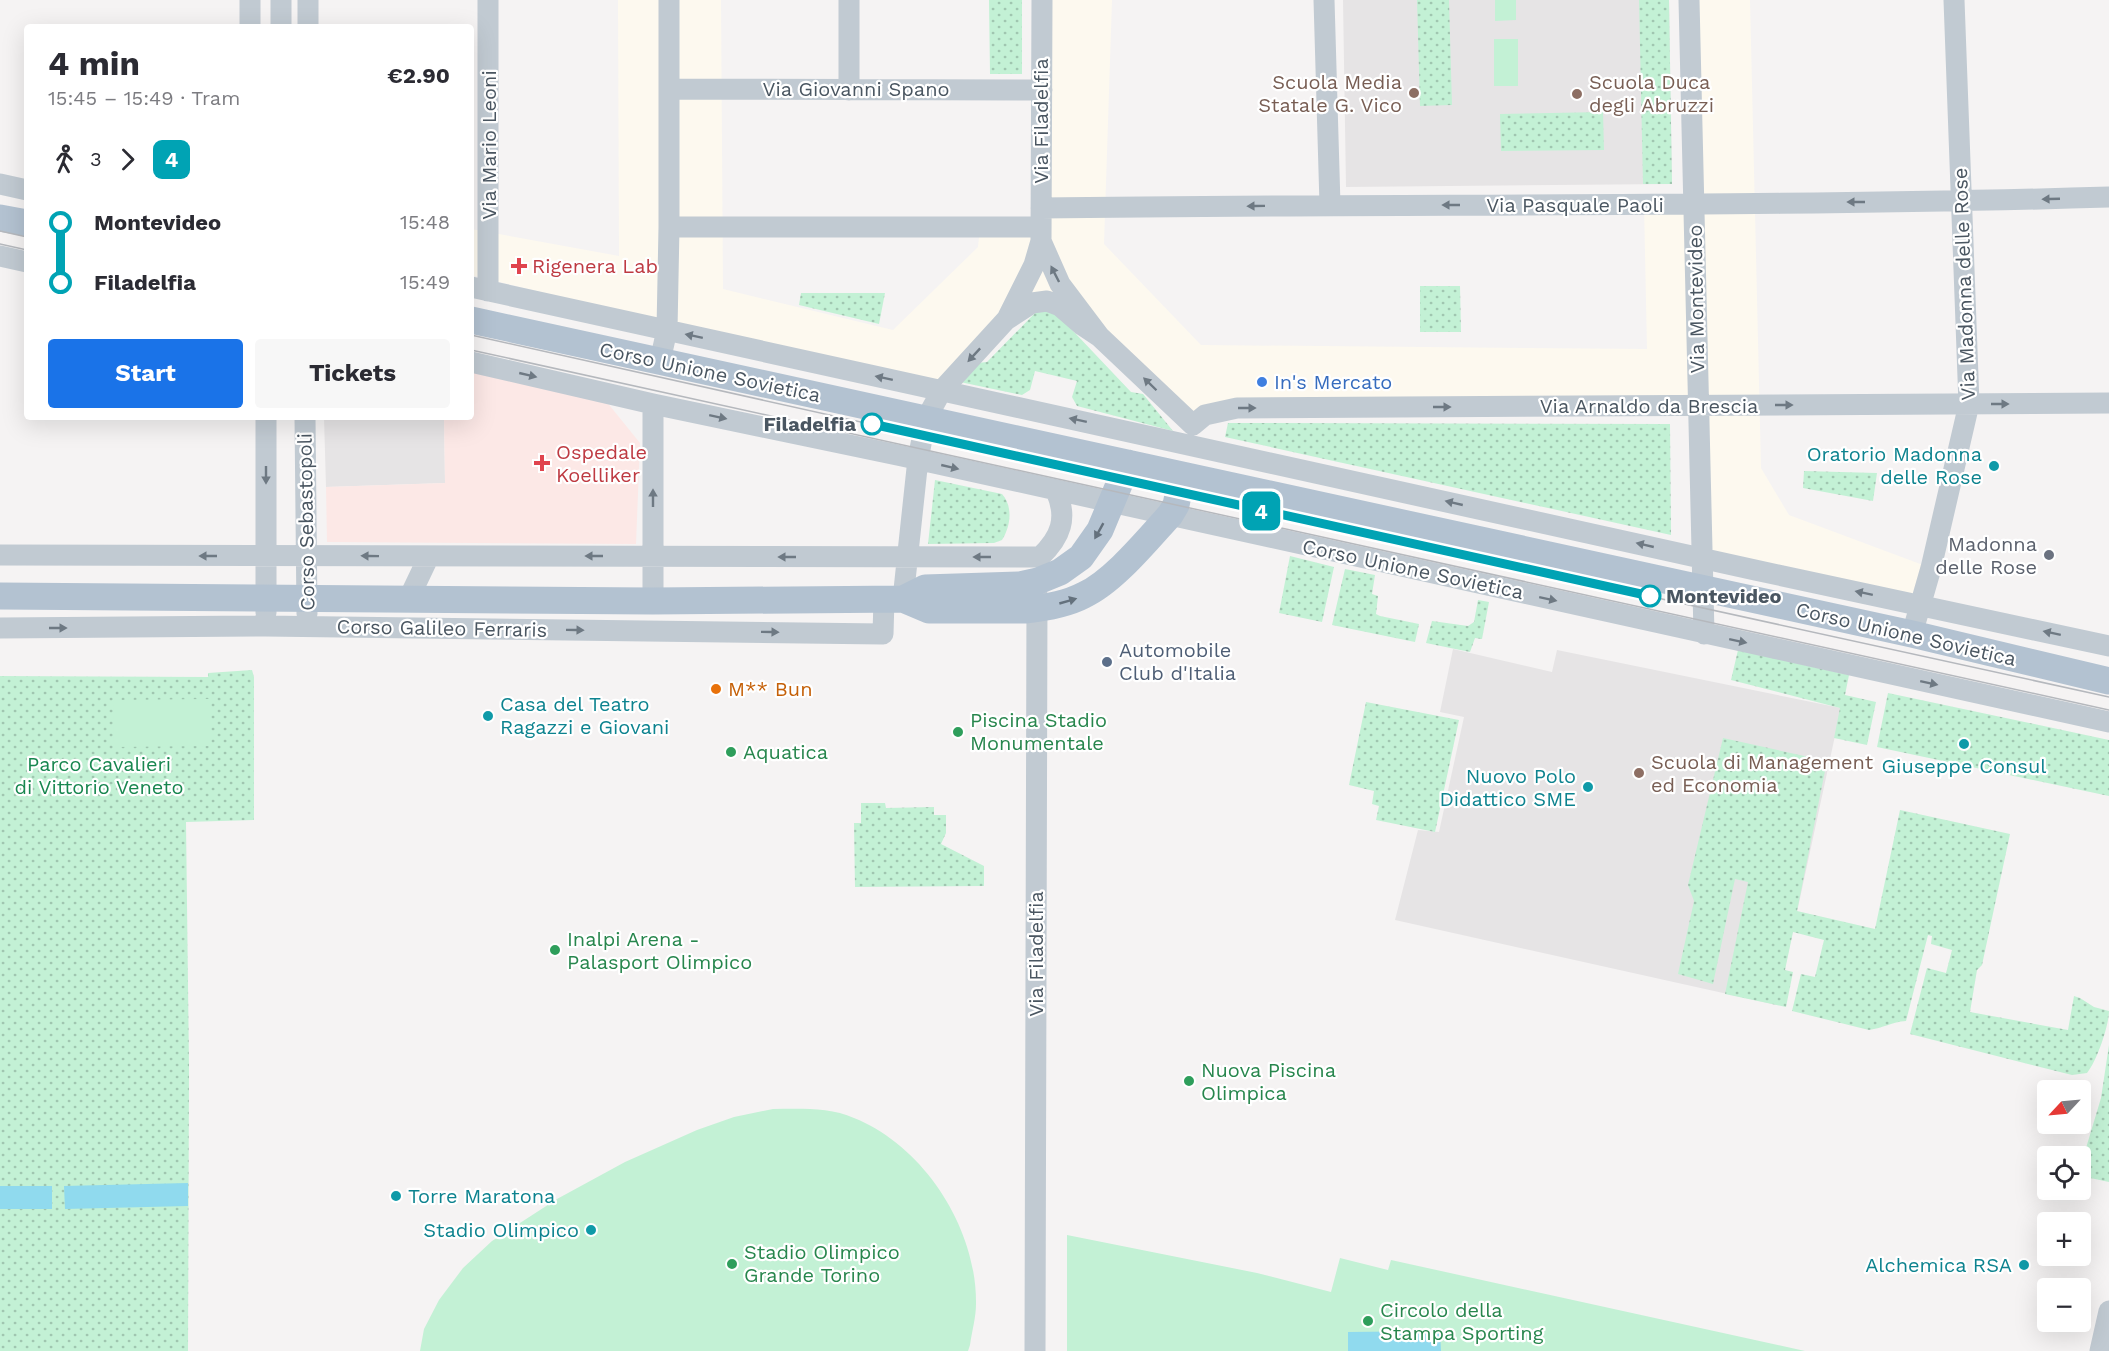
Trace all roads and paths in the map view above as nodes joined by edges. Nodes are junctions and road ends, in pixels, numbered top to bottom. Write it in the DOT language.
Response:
graph roads {
  1 [pos="250,0"];
  2 [pos="281,0"];
  3 [pos="308,0"];
  4 [pos="488,0"];
  5 [pos="669,0"];
  6 [pos="849,0"];
  7 [pos="1042,0"];
  8 [pos="1324,0"];
  9 [pos="1689,0"];
  10 [pos="1954,0"];
  11 [pos="250,24"];
  12 [pos="281,24"];
  13 [pos="308,24"];
  14 [pos="670,89"];
  15 [pos="849,90"];
  16 [pos="1042,90"];
  17 [pos="0,184"];
  18 [pos="24,189"];
  19 [pos="2109,197"];
  20 [pos="1962,202"];
  21 [pos="1694,204"];
  22 [pos="1330,205"];
  23 [pos="0,218"];
  24 [pos="24,222"];
  25 [pos="1041,225"];
  26 [pos="669,227"];
  27 [pos="0,256"];
  28 [pos="24,261"];
  29 [pos="480,289"];
  30 [pos="1006,320"];
  31 [pos="474,321"];
  32 [pos="667,330"];
  33 [pos="1101,337"];
  34 [pos="660,361"];
  35 [pos="474,363"];
  36 [pos="942,390"];
  37 [pos="2109,403"];
  38 [pos="653,404"];
  39 [pos="1969,404"];
  40 [pos="1699,406"];
  41 [pos="926,419"];
  42 [pos="266,420"];
  43 [pos="305,420"];
  44 [pos="1135,432"];
  45 [pos="1191,434"];
  46 [pos="918,459"];
  47 [pos="1128,463"];
  48 [pos="1182,476"];
  49 [pos="1056,491"];
  50 [pos="1113,502"];
  51 [pos="1170,515"];
  52 [pos="0,555"];
  53 [pos="306,555"];
  54 [pos="266,556"];
  55 [pos="429,556"];
  56 [pos="652,556"];
  57 [pos="907,557"];
  58 [pos="1702,558"];
  59 [pos="1039,569"];
  60 [pos="1703,589"];
  61 [pos="0,596"];
  62 [pos="266,597"];
  63 [pos="306,597"];
  64 [pos="409,598"];
  65 [pos="893,599"];
  66 [pos="653,601"];
  67 [pos="1921,605"];
  68 [pos="1037,609"];
  69 [pos="266,626"];
  70 [pos="307,626"];
  71 [pos="0,628"];
  72 [pos="1704,634"];
  73 [pos="1912,634"];
  74 [pos="2109,645"];
  75 [pos="2109,681"];
  76 [pos="2109,722"];
  77 [pos="2109,1311"];
  78 [pos="1035,1351"];
  79 [pos="2100,1351"];
  1 -- 11 [label="street"];
  2 -- 12 [label="street"];
  3 -- 13 [label="street"];
  4 -- 29 [label="street, Via Mario Leoni"];
  5 -- 14 [label="street"];
  6 -- 15 [label="street"];
  7 -- 16 [label="street, Via Filadelfia"];
  8 -- 22 [label="street"];
  9 -- 21 [label="street, Via Montevideo"];
  10 -- 20 [label="street, Via Madonna delle Rose"];
  14 -- 15 [label="street, Via Giovanni Spano"];
  14 -- 26 [label="street"];
  15 -- 16 [label="street, Via Giovanni Spano"];
  16 -- 25 [label="street, Via Filadelfia"];
  17 -- 18 [label="street"];
  19 -- 20 [label="street, Via Pasquale Paoli, one-way"];
  20 -- 21 [label="street, Via Pasquale Paoli, one-way"];
  20 -- 39 [label="street, Via Madonna delle Rose"];
  21 -- 22 [label="street, Via Pasquale Paoli, one-way"];
  21 -- 40 [label="street, Via Montevideo"];
  22 -- 25 [label="street, Via Pasquale Paoli, one-way"];
  23 -- 24 [label="main road"];
  25 -- 26 [label="street"];
  25 -- 30 [label="street"];
  33 -- 25 [label="street, one-way"];
  26 -- 32 [label="street"];
  27 -- 28 [label="street"];
  29 -- 32 [label="street, Corso Unione Sovietica"];
  30 -- 33 [label="street"];
  30 -- 36 [label="street, one-way"];
  31 -- 34 [label="main road, Corso Unione Sovietica"];
  32 -- 34 [label="street"];
  36 -- 32 [label="street, Corso Unione Sovietica, one-way"];
  45 -- 33 [label="street, one-way"];
  34 -- 41 [label="main road, Corso Unione Sovietica"];
  35 -- 38 [label="street, Corso Unione Sovietica, one-way"];
  36 -- 41 [label="street"];
  44 -- 36 [label="street, Corso Unione Sovietica, one-way"];
  39 -- 37 [label="street, Via Arnaldo da Brescia, one-way"];
  38 -- 46 [label="street, Corso Unione Sovietica, one-way"];
  56 -- 38 [label="street, one-way"];
  40 -- 39 [label="street, Via Arnaldo da Brescia, one-way"];
  39 -- 67 [label="street, Via Madonna delle Rose"];
  45 -- 40 [label="street, Via Arnaldo da Brescia, one-way"];
  40 -- 58 [label="street, Via Montevideo"];
  41 -- 46 [label="street"];
  41 -- 47 [label="main road, Corso Unione Sovietica"];
  42 -- 54 [label="street, Corso Sebastopoli, one-way"];
  43 -- 53 [label="street, Corso Sebastopoli"];
  44 -- 45 [label="street, Corso Unione Sovietica"];
  44 -- 47 [label="street"];
  45 -- 48 [label="street"];
  58 -- 45 [label="street, Corso Unione Sovietica, one-way"];
  46 -- 49 [label="street, Corso Unione Sovietica, one-way"];
  46 -- 57 [label="street"];
  47 -- 48 [label="main road, Corso Unione Sovietica"];
  47 -- 50 [label="main road"];
  48 -- 51 [label="main road"];
  48 -- 60 [label="main road, Corso Unione Sovietica"];
  49 -- 50 [label="street, Corso Unione Sovietica"];
  49 -- 59 [label="street"];
  50 -- 51 [label="street, Corso Unione Sovietica"];
  50 -- 59 [label="main road, one-way"];
  68 -- 51 [label="main road, one-way"];
  51 -- 72 [label="street, Corso Unione Sovietica, one-way"];
  54 -- 52 [label="street, one-way"];
  53 -- 54 [label="street"];
  55 -- 53 [label="street, one-way"];
  53 -- 63 [label="street, Corso Sebastopoli"];
  54 -- 62 [label="street, Corso Sebastopoli"];
  56 -- 55 [label="street, one-way"];
  55 -- 64 [label="street, Corso Galileo Ferraris"];
  57 -- 56 [label="street, one-way"];
  56 -- 66 [label="street"];
  59 -- 57 [label="street, one-way"];
  57 -- 65 [label="street"];
  58 -- 60 [label="street, Via Montevideo"];
  67 -- 58 [label="street, Corso Unione Sovietica, one-way"];
  59 -- 65 [label="main road"];
  59 -- 68 [label="street, Via Filadelfia"];
  60 -- 72 [label="street, Via Montevideo"];
  60 -- 73 [label="main road, Corso Unione Sovietica"];
  61 -- 62 [label="main road, Corso Galileo Ferraris"];
  62 -- 63 [label="main road, Corso Galileo Ferraris"];
  62 -- 69 [label="street, Corso Sebastopoli"];
  63 -- 64 [label="main road, Corso Galileo Ferraris"];
  63 -- 70 [label="street, Corso Sebastopoli"];
  64 -- 66 [label="main road, Corso Galileo Ferraris"];
  65 -- 66 [label="main road, Corso Galileo Ferraris"];
  65 -- 68 [label="main road"];
  70 -- 65 [label="street, Corso Galileo Ferraris, one-way"];
  67 -- 73 [label="street, Via Madonna delle Rose"];
  74 -- 67 [label="street, Corso Unione Sovietica, one-way"];
  68 -- 78 [label="street, Via Filadelfia"];
  69 -- 70 [label="street, Corso Galileo Ferraris"];
  71 -- 69 [label="street, Corso Galileo Ferraris, one-way"];
  72 -- 76 [label="street, Corso Unione Sovietica, one-way"];
  73 -- 75 [label="main road, Corso Unione Sovietica"];
  77 -- 79 [label="street"];
}
